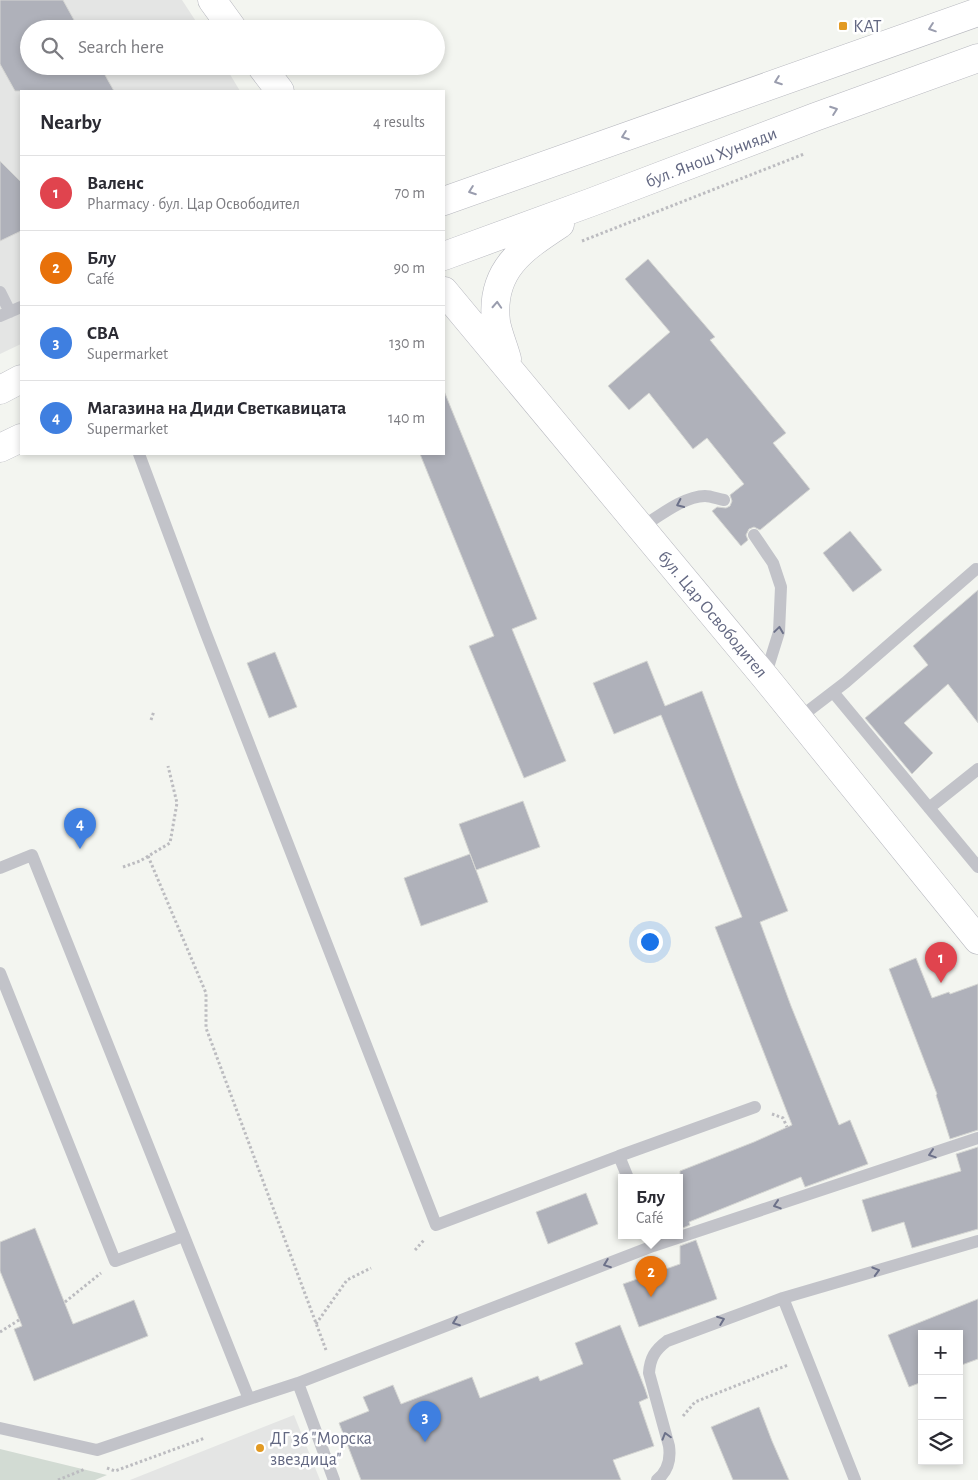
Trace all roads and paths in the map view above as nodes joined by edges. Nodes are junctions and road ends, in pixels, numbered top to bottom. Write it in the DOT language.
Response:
graph roads {
  1 [pos="212,0"];
  2 [pos="978,12"];
  3 [pos="226,20"];
  4 [pos="978,58"];
  5 [pos="764,170"];
  6 [pos="445,201"];
  7 [pos="592,202"];
  8 [pos="574,244"];
  9 [pos="445,256"];
  10 [pos="0,292"];
  11 [pos="445,292"];
  12 [pos="10,312"];
  13 [pos="510,369"];
  14 [pos="20,380"];
  15 [pos="0,390"];
  16 [pos="20,438"];
  17 [pos="0,448"];
  18 [pos="139,455"];
  19 [pos="724,500"];
  20 [pos="640,528"];
  21 [pos="754,535"];
  22 [pos="976,569"];
  23 [pos="765,677"];
  24 [pos="833,692"];
  25 [pos="154,710"];
  26 [pos="799,718"];
  27 [pos="151,720"];
  28 [pos="168,766"];
  29 [pos="978,769"];
  30 [pos="929,808"];
  31 [pos="148,856"];
  32 [pos="976,860"];
  33 [pos="123,867"];
  34 [pos="0,868"];
  35 [pos="974,926"];
  36 [pos="0,973"];
  37 [pos="755,1107"];
  38 [pos="978,1138"];
  39 [pos="619,1156"];
  40 [pos="626,1174"];
  41 [pos="683,1231"];
  42 [pos="183,1236"];
  43 [pos="652,1241"];
  44 [pos="978,1241"];
  45 [pos="115,1261"];
  46 [pos="371,1268"];
  47 [pos="783,1298"];
  48 [pos="64,1302"];
  49 [pos="19,1320"];
  50 [pos="316,1324"];
  51 [pos="0,1332"];
  52 [pos="807,1357"];
  53 [pos="333,1369"];
  54 [pos="298,1383"];
  55 [pos="249,1399"];
  56 [pos="679,1422"];
  57 [pos="0,1428"];
  58 [pos="334,1480"];
  59 [pos="657,1480"];
  60 [pos="855,1480"];
  1 -- 3 [label="street"];
  2 -- 6 [label="street, one-way"];
  7 -- 4 [label="street, бул. Янош Хунияди, one-way"];
  5 -- 8 [label="path"];
  7 -- 9 [label="street, бул. Янош Хунияди"];
  13 -- 7 [label="street, one-way"];
  10 -- 12 [label="lane"];
  11 -- 13 [label="street, бул. Цар Освободител"];
  13 -- 20 [label="street, бул. Цар Освободител"];
  14 -- 15 [label="street"];
  16 -- 17 [label="street"];
  18 -- 39 [label="lane"];
  19 -- 20 [label="lane, one-way"];
  20 -- 23 [label="street, бул. Цар Освободител"];
  23 -- 21 [label="lane, one-way"];
  22 -- 24 [label="lane"];
  23 -- 26 [label="street, бул. Цар Освободител"];
  24 -- 26 [label="lane"];
  24 -- 30 [label="lane"];
  25 -- 27 [label="path"];
  26 -- 35 [label="street, бул. Цар Освободител"];
  28 -- 31 [label="path"];
  29 -- 30 [label="lane"];
  30 -- 32 [label="lane"];
  31 -- 33 [label="path"];
  31 -- 50 [label="path"];
  34 -- 42 [label="lane"];
  36 -- 45 [label="lane"];
  37 -- 39 [label="lane"];
  38 -- 41 [label="lane, one-way"];
  39 -- 40 [label="lane"];
  42 -- 45 [label="lane"];
  42 -- 55 [label="lane"];
  43 -- 53 [label="lane, one-way"];
  47 -- 44 [label="lane, one-way"];
  45 -- 48 [label="path"];
  46 -- 50 [label="path"];
  47 -- 52 [label="lane"];
  59 -- 47 [label="lane, one-way"];
  49 -- 51 [label="path"];
  50 -- 53 [label="path"];
  52 -- 56 [label="path"];
  52 -- 60 [label="lane"];
  53 -- 54 [label="lane"];
  54 -- 55 [label="lane"];
  54 -- 58 [label="lane"];
  55 -- 57 [label="lane"];
}
